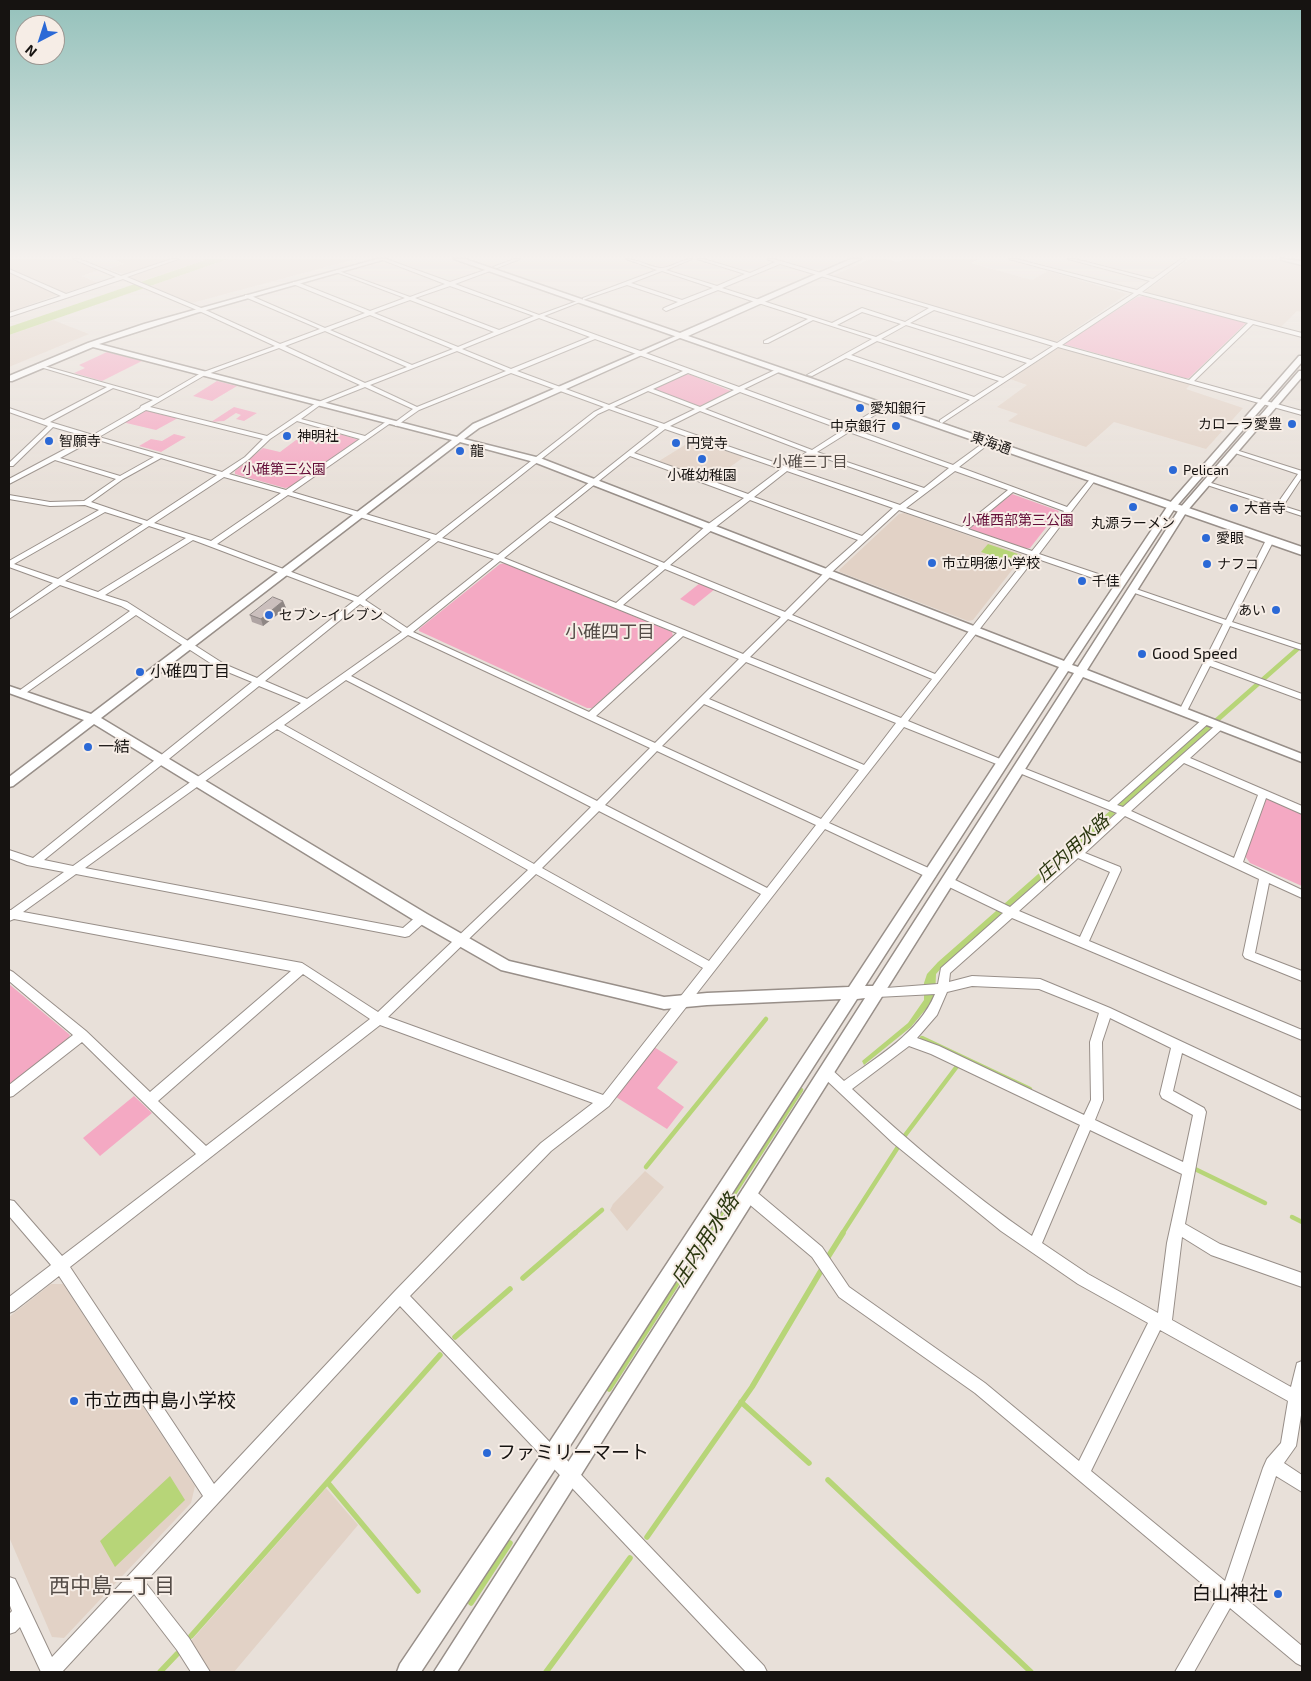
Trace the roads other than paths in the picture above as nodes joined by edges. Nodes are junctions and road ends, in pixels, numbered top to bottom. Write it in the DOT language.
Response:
graph roads {
  1 [pos="94,337"];
  2 [pos="109,337"];
  3 [pos="261,337"];
  4 [pos="302,337"];
  5 [pos="344,337"];
  6 [pos="429,337"];
  7 [pos="486,337"];
  8 [pos="590,337"];
  9 [pos="598,337"];
  10 [pos="675,337"];
  11 [pos="692,337"];
  12 [pos="693,337"];
  13 [pos="775,337"];
  14 [pos="873,337"];
  15 [pos="881,337"];
  16 [pos="951,337"];
  17 [pos="1031,337"];
  18 [pos="1068,337"];
  19 [pos="1236,337"];
  20 [pos="878,339"];
  21 [pos="766,342"];
  22 [pos="90,344"];
  23 [pos="1056,345"];
  24 [pos="279,346"];
  25 [pos="458,349"];
  26 [pos="639,353"];
  27 [pos="847,356"];
  28 [pos="1302,358"];
  29 [pos="1031,362"];
  30 [pos="39,365"];
  31 [pos="412,367"];
  32 [pos="511,370"];
  33 [pos="779,370"];
  34 [pos="688,371"];
  35 [pos="9,372"];
  36 [pos="1302,373"];
  37 [pos="203,374"];
  38 [pos="810,376"];
  39 [pos="9,379"];
  40 [pos="1003,380"];
  41 [pos="1190,382"];
  42 [pos="366,385"];
  43 [pos="113,386"];
  44 [pos="557,389"];
  45 [pos="648,389"];
  46 [pos="739,390"];
  47 [pos="156,399"];
  48 [pos="973,399"];
  49 [pos="1263,402"];
  50 [pos="318,404"];
  51 [pos="887,405"];
  52 [pos="1274,405"];
  53 [pos="143,407"];
  54 [pos="609,407"];
  55 [pos="417,409"];
  56 [pos="700,409"];
  57 [pos="9,410"];
  58 [pos="1302,413"];
  59 [pos="296,419"];
  60 [pos="942,421"];
  61 [pos="44,422"];
  62 [pos="392,423"];
  63 [pos="52,425"];
  64 [pos="665,426"];
  65 [pos="848,429"];
  66 [pos="94,437"];
  67 [pos="268,438"];
  68 [pos="365,438"];
  69 [pos="456,440"];
  70 [pos="988,442"];
  71 [pos="812,452"];
  72 [pos="1234,452"];
  73 [pos="629,453"];
  74 [pos="160,456"];
  75 [pos="54,458"];
  76 [pos="537,460"];
  77 [pos="10,465"];
  78 [pos="787,468"];
  79 [pos="954,468"];
  80 [pos="28,471"];
  81 [pos="223,474"];
  82 [pos="121,478"];
  83 [pos="1093,479"];
  84 [pos="9,482"];
  85 [pos="594,482"];
  86 [pos="1206,483"];
  87 [pos="1012,489"];
  88 [pos="924,490"];
  89 [pos="286,492"];
  90 [pos="9,497"];
  91 [pos="750,497"];
  92 [pos="86,503"];
  93 [pos="1180,505"];
  94 [pos="1279,506"];
  95 [pos="899,508"];
  96 [pos="104,510"];
  97 [pos="1069,510"];
  98 [pos="361,514"];
  99 [pos="1302,514"];
  100 [pos="549,518"];
  101 [pos="148,524"];
  102 [pos="710,527"];
  103 [pos="963,530"];
  104 [pos="191,538"];
  105 [pos="437,538"];
  106 [pos="863,539"];
  107 [pos="1270,540"];
  108 [pos="212,544"];
  109 [pos="1302,544"];
  110 [pos="1302,551"];
  111 [pos="1034,554"];
  112 [pos="499,558"];
  113 [pos="9,564"];
  114 [pos="665,566"];
  115 [pos="285,571"];
  116 [pos="828,573"];
  117 [pos="59,582"];
  118 [pos="1119,584"];
  119 [pos="1133,591"];
  120 [pos="99,595"];
  121 [pos="361,600"];
  122 [pos="616,606"];
  123 [pos="136,611"];
  124 [pos="786,616"];
  125 [pos="9,617"];
  126 [pos="1228,623"];
  127 [pos="974,629"];
  128 [pos="408,632"];
  129 [pos="682,633"];
  130 [pos="1302,638"];
  131 [pos="189,645"];
  132 [pos="1297,646"];
  133 [pos="744,658"];
  134 [pos="1208,662"];
  135 [pos="1074,668"];
  136 [pos="345,676"];
  137 [pos="937,678"];
  138 [pos="257,682"];
  139 [pos="15,691"];
  140 [pos="1302,697"];
  141 [pos="703,700"];
  142 [pos="308,703"];
  143 [pos="1183,711"];
  144 [pos="590,716"];
  145 [pos="92,718"];
  146 [pos="902,722"];
  147 [pos="1214,723"];
  148 [pos="277,725"];
  149 [pos="657,746"];
  150 [pos="1302,758"];
  151 [pos="164,759"];
  152 [pos="1184,759"];
  153 [pos="1002,763"];
  154 [pos="865,769"];
  155 [pos="1020,770"];
  156 [pos="199,781"];
  157 [pos="9,783"];
  158 [pos="1263,793"];
  159 [pos="597,806"];
  160 [pos="1110,806"];
  161 [pos="1302,810"];
  162 [pos="1123,812"];
  163 [pos="822,824"];
  164 [pos="9,854"];
  165 [pos="1078,854"];
  166 [pos="35,862"];
  167 [pos="1237,864"];
  168 [pos="75,869"];
  169 [pos="535,869"];
  170 [pos="931,874"];
  171 [pos="1265,877"];
  172 [pos="946,881"];
  173 [pos="768,893"];
  174 [pos="1302,894"];
  175 [pos="1006,910"];
  176 [pos="10,915"];
  177 [pos="422,918"];
  178 [pos="461,940"];
  179 [pos="1083,943"];
  180 [pos="710,967"];
  181 [pos="302,968"];
  182 [pos="9,975"];
  183 [pos="1302,976"];
  184 [pos="939,989"];
  185 [pos="877,992"];
  186 [pos="853,993"];
  187 [pos="683,1002"];
  188 [pos="1106,1011"];
  189 [pos="379,1019"];
  190 [pos="82,1034"];
  191 [pos="1302,1035"];
  192 [pos="907,1040"];
  193 [pos="1178,1045"];
  194 [pos="826,1072"];
  195 [pos="843,1088"];
  196 [pos="9,1092"];
  197 [pos="150,1100"];
  198 [pos="606,1102"];
  199 [pos="1302,1104"];
  200 [pos="1088,1123"];
  201 [pos="205,1154"];
  202 [pos="1188,1171"];
  203 [pos="748,1194"];
  204 [pos="9,1206"];
  205 [pos="1178,1227"];
  206 [pos="1034,1246"];
  207 [pos="61,1266"];
  208 [pos="1302,1280"];
  209 [pos="400,1296"];
  210 [pos="9,1306"];
  211 [pos="1160,1322"];
  212 [pos="1302,1368"];
  213 [pos="1297,1398"];
  214 [pos="552,1456"];
  215 [pos="1274,1465"];
  216 [pos="1082,1472"];
  217 [pos="571,1474"];
  218 [pos="1302,1484"];
  219 [pos="213,1497"];
  220 [pos="134,1581"];
  221 [pos="9,1585"];
  222 [pos="1228,1596"];
  223 [pos="22,1613"];
  224 [pos="9,1626"];
  225 [pos="1302,1657"];
  226 [pos="201,1672"];
  227 [pos="408,1672"];
  228 [pos="445,1672"];
  229 [pos="758,1672"];
  230 [pos="1184,1672"];
  1 -- 35 [label="street"];
  2 -- 22 [label="street"];
  3 -- 24 [label="street"];
  4 -- 24 [label="street"];
  5 -- 31 [label="street"];
  6 -- 25 [label="street"];
  7 -- 25 [label="street"];
  8 -- 32 [label="street"];
  9 -- 26 [label="street"];
  10 -- 26 [label="street"];
  11 -- 33 [label="main road, 東海通"];
  12 -- 38 [label="main road, 東海通"];
  13 -- 21 [label="street"];
  14 -- 20 [label="street"];
  15 -- 20 [label="street"];
  16 -- 29 [label="street"];
  17 -- 23 [label="street"];
  18 -- 23 [label="street"];
  19 -- 41 [label="street"];
  20 -- 27 [label="street"];
  20 -- 40 [label="street"];
  22 -- 30 [label="street"];
  22 -- 37 [label="street"];
  23 -- 29 [label="street"];
  23 -- 41 [label="street"];
  24 -- 37 [label="street"];
  24 -- 42 [label="street"];
  25 -- 31 [label="street"];
  25 -- 32 [label="street"];
  26 -- 34 [label="street"];
  26 -- 44 [label="street"];
  27 -- 38 [label="street"];
  27 -- 48 [label="street"];
  28 -- 49 [label="street"];
  29 -- 40 [label="street"];
  30 -- 39 [label="street"];
  30 -- 43 [label="street"];
  31 -- 42 [label="street"];
  32 -- 44 [label="street"];
  32 -- 55 [label="street"];
  33 -- 46 [label="street"];
  33 -- 51 [label="main road, 東海通"];
  34 -- 45 [label="street"];
  34 -- 46 [label="street"];
  36 -- 52 [label="street"];
  37 -- 47 [label="street"];
  37 -- 50 [label="street"];
  38 -- 51 [label="main road, 東海通"];
  40 -- 48 [label="street"];
  41 -- 49 [label="street"];
  42 -- 50 [label="street"];
  42 -- 55 [label="street"];
  43 -- 47 [label="street"];
  43 -- 61 [label="street"];
  44 -- 54 [label="street"];
  44 -- 69 [label="street"];
  45 -- 54 [label="street"];
  45 -- 56 [label="street"];
  46 -- 56 [label="street"];
  46 -- 65 [label="street"];
  47 -- 53 [label="street"];
  48 -- 60 [label="street"];
  49 -- 52 [label="street"];
  49 -- 93 [label="street"];
  50 -- 59 [label="street"];
  50 -- 62 [label="street"];
  51 -- 60 [label="main road, 東海通"];
  51 -- 65 [label="street"];
  51 -- 70 [label="main road, 東海通"];
  52 -- 58 [label="street"];
  52 -- 72 [label="street"];
  53 -- 66 [label="street"];
  53 -- 67 [label="street"];
  54 -- 64 [label="street"];
  54 -- 76 [label="street"];
  55 -- 62 [label="street"];
  56 -- 64 [label="street"];
  56 -- 71 [label="street"];
  57 -- 61 [label="street"];
  59 -- 67 [label="street"];
  59 -- 68 [label="street"];
  60 -- 93 [label="main road, 東海通"];
  61 -- 63 [label="street"];
  62 -- 68 [label="street"];
  62 -- 69 [label="street"];
  63 -- 66 [label="street"];
  63 -- 77 [label="street"];
  64 -- 73 [label="street"];
  64 -- 78 [label="street"];
  65 -- 71 [label="street"];
  65 -- 79 [label="street"];
  66 -- 74 [label="street"];
  66 -- 75 [label="street"];
  67 -- 81 [label="street"];
  68 -- 89 [label="street"];
  69 -- 76 [label="street"];
  69 -- 98 [label="street"];
  70 -- 79 [label="street"];
  70 -- 83 [label="main road, 東海通"];
  71 -- 78 [label="street"];
  71 -- 88 [label="street"];
  72 -- 86 [label="street"];
  72 -- 94 [label="street"];
  73 -- 85 [label="street"];
  73 -- 91 [label="street"];
  74 -- 81 [label="street"];
  74 -- 82 [label="street"];
  75 -- 80 [label="street"];
  75 -- 82 [label="street"];
  76 -- 85 [label="street"];
  76 -- 105 [label="street"];
  77 -- 80 [label="street"];
  78 -- 91 [label="street"];
  78 -- 95 [label="street"];
  79 -- 87 [label="street"];
  79 -- 88 [label="street"];
  80 -- 84 [label="street"];
  81 -- 89 [label="street"];
  81 -- 101 [label="street"];
  82 -- 92 [label="street"];
  83 -- 93 [label="main road, 東海通"];
  83 -- 97 [label="street"];
  85 -- 100 [label="street"];
  85 -- 102 [label="street"];
  86 -- 93 [label="street"];
  86 -- 94 [label="street"];
  87 -- 97 [label="street"];
  87 -- 103 [label="street"];
  88 -- 95 [label="street"];
  89 -- 98 [label="street"];
  89 -- 108 [label="street"];
  90 -- 92 [label="street"];
  91 -- 102 [label="street"];
  91 -- 106 [label="street"];
  92 -- 96 [label="street"];
  93 -- 107 [label="main road, 東海通"];
  93 -- 109 [label="main road, 東海通"];
  93 -- 118 [label="street"];
  93 -- 119 [label="street"];
  94 -- 99 [label="street"];
  95 -- 103 [label="street"];
  95 -- 106 [label="street"];
  96 -- 101 [label="street"];
  96 -- 113 [label="street"];
  97 -- 111 [label="street"];
  98 -- 105 [label="street"];
  98 -- 115 [label="street"];
  100 -- 112 [label="street"];
  100 -- 114 [label="street"];
  101 -- 104 [label="street"];
  101 -- 117 [label="street"];
  102 -- 114 [label="street"];
  102 -- 116 [label="street"];
  103 -- 111 [label="street"];
  104 -- 108 [label="street"];
  104 -- 120 [label="street"];
  105 -- 112 [label="street"];
  105 -- 121 [label="street"];
  106 -- 116 [label="street"];
  107 -- 110 [label="main road, 東海通"];
  107 -- 126 [label="street"];
  108 -- 115 [label="street"];
  111 -- 118 [label="street"];
  111 -- 127 [label="street"];
  112 -- 122 [label="street"];
  112 -- 128 [label="street"];
  113 -- 117 [label="street"];
  114 -- 122 [label="street"];
  114 -- 124 [label="street"];
  115 -- 121 [label="street"];
  115 -- 131 [label="street"];
  116 -- 124 [label="street"];
  116 -- 127 [label="street"];
  117 -- 120 [label="street"];
  117 -- 125 [label="street"];
  118 -- 135 [label="street"];
  119 -- 126 [label="street"];
  119 -- 135 [label="street"];
  120 -- 123 [label="street"];
  121 -- 128 [label="street"];
  121 -- 138 [label="street"];
  122 -- 129 [label="street"];
  123 -- 131 [label="street"];
  123 -- 139 [label="street"];
  124 -- 133 [label="street"];
  124 -- 137 [label="street"];
  126 -- 132 [label="street"];
  126 -- 134 [label="street"];
  127 -- 135 [label="street"];
  127 -- 137 [label="street"];
  128 -- 136 [label="street"];
  128 -- 144 [label="street"];
  129 -- 133 [label="street"];
  129 -- 144 [label="street"];
  130 -- 132 [label="street"];
  131 -- 138 [label="street"];
  131 -- 145 [label="street"];
  133 -- 141 [label="street"];
  133 -- 146 [label="street"];
  134 -- 140 [label="street"];
  134 -- 143 [label="street"];
  135 -- 143 [label="street"];
  135 -- 153 [label="street"];
  135 -- 155 [label="street"];
  136 -- 142 [label="street"];
  136 -- 159 [label="street"];
  137 -- 146 [label="street"];
  138 -- 142 [label="street"];
  138 -- 151 [label="street"];
  139 -- 145 [label="street"];
  141 -- 149 [label="street"];
  141 -- 154 [label="street"];
  142 -- 148 [label="street"];
  143 -- 147 [label="street"];
  144 -- 149 [label="street"];
  145 -- 151 [label="street"];
  145 -- 157 [label="street"];
  146 -- 153 [label="street"];
  146 -- 154 [label="street"];
  147 -- 150 [label="street"];
  147 -- 152 [label="street"];
  147 -- 160 [label="street"];
  148 -- 156 [label="street"];
  148 -- 169 [label="street"];
  149 -- 159 [label="street"];
  149 -- 163 [label="street"];
  151 -- 156 [label="street"];
  151 -- 166 [label="street"];
  152 -- 158 [label="street"];
  152 -- 162 [label="street"];
  153 -- 170 [label="street"];
  154 -- 163 [label="street"];
  155 -- 160 [label="street"];
  155 -- 172 [label="street"];
  156 -- 168 [label="street"];
  156 -- 177 [label="street"];
  158 -- 161 [label="street"];
  158 -- 167 [label="street"];
  159 -- 169 [label="street"];
  159 -- 173 [label="street"];
  160 -- 162 [label="street"];
  162 -- 165 [label="street"];
  162 -- 167 [label="street"];
  163 -- 170 [label="street"];
  163 -- 173 [label="street"];
  164 -- 166 [label="street"];
  165 -- 175 [label="street"];
  165 -- 179 [label="street"];
  166 -- 168 [label="street"];
  167 -- 171 [label="street"];
  168 -- 176 [label="street"];
  168 -- 177 [label="street"];
  169 -- 178 [label="street"];
  169 -- 180 [label="street"];
  170 -- 186 [label="street"];
  171 -- 174 [label="street"];
  171 -- 183 [label="street"];
  172 -- 175 [label="street"];
  172 -- 185 [label="street"];
  173 -- 180 [label="street"];
  175 -- 179 [label="street"];
  175 -- 184 [label="street"];
  176 -- 181 [label="street"];
  177 -- 178 [label="street"];
  178 -- 187 [label="street"];
  178 -- 189 [label="street"];
  179 -- 191 [label="street"];
  180 -- 187 [label="street"];
  181 -- 189 [label="street"];
  181 -- 197 [label="street"];
  182 -- 190 [label="street"];
  184 -- 185 [label="street"];
  184 -- 188 [label="street"];
  184 -- 192 [label="street"];
  185 -- 186 [label="street"];
  185 -- 194 [label="street"];
  186 -- 187 [label="street"];
  186 -- 214 [label="street"];
  187 -- 198 [label="street"];
  188 -- 193 [label="street"];
  188 -- 200 [label="street"];
  189 -- 198 [label="street"];
  189 -- 201 [label="street"];
  190 -- 196 [label="street"];
  190 -- 197 [label="street"];
  192 -- 195 [label="street"];
  192 -- 200 [label="street"];
  193 -- 199 [label="street"];
  193 -- 202 [label="street"];
  194 -- 195 [label="street"];
  194 -- 203 [label="street"];
  195 -- 206 [label="street"];
  197 -- 201 [label="street"];
  198 -- 209 [label="street"];
  200 -- 202 [label="street"];
  200 -- 206 [label="street"];
  201 -- 207 [label="street"];
  202 -- 205 [label="street"];
  203 -- 216 [label="street"];
  203 -- 217 [label="street"];
  204 -- 207 [label="street"];
  205 -- 208 [label="street"];
  205 -- 211 [label="street"];
  206 -- 211 [label="street"];
  207 -- 210 [label="street"];
  207 -- 219 [label="street"];
  209 -- 214 [label="street"];
  209 -- 219 [label="street"];
  211 -- 213 [label="street"];
  211 -- 216 [label="street"];
  212 -- 213 [label="street"];
  213 -- 215 [label="street"];
  214 -- 217 [label="street"];
  214 -- 227 [label="street"];
  215 -- 218 [label="street"];
  215 -- 222 [label="street"];
  216 -- 222 [label="street"];
  217 -- 228 [label="street"];
  217 -- 229 [label="street"];
  219 -- 220 [label="street"];
  220 -- 223 [label="street"];
  220 -- 226 [label="street"];
  221 -- 223 [label="street"];
  222 -- 225 [label="street"];
  222 -- 230 [label="street"];
  223 -- 224 [label="street"];
}
